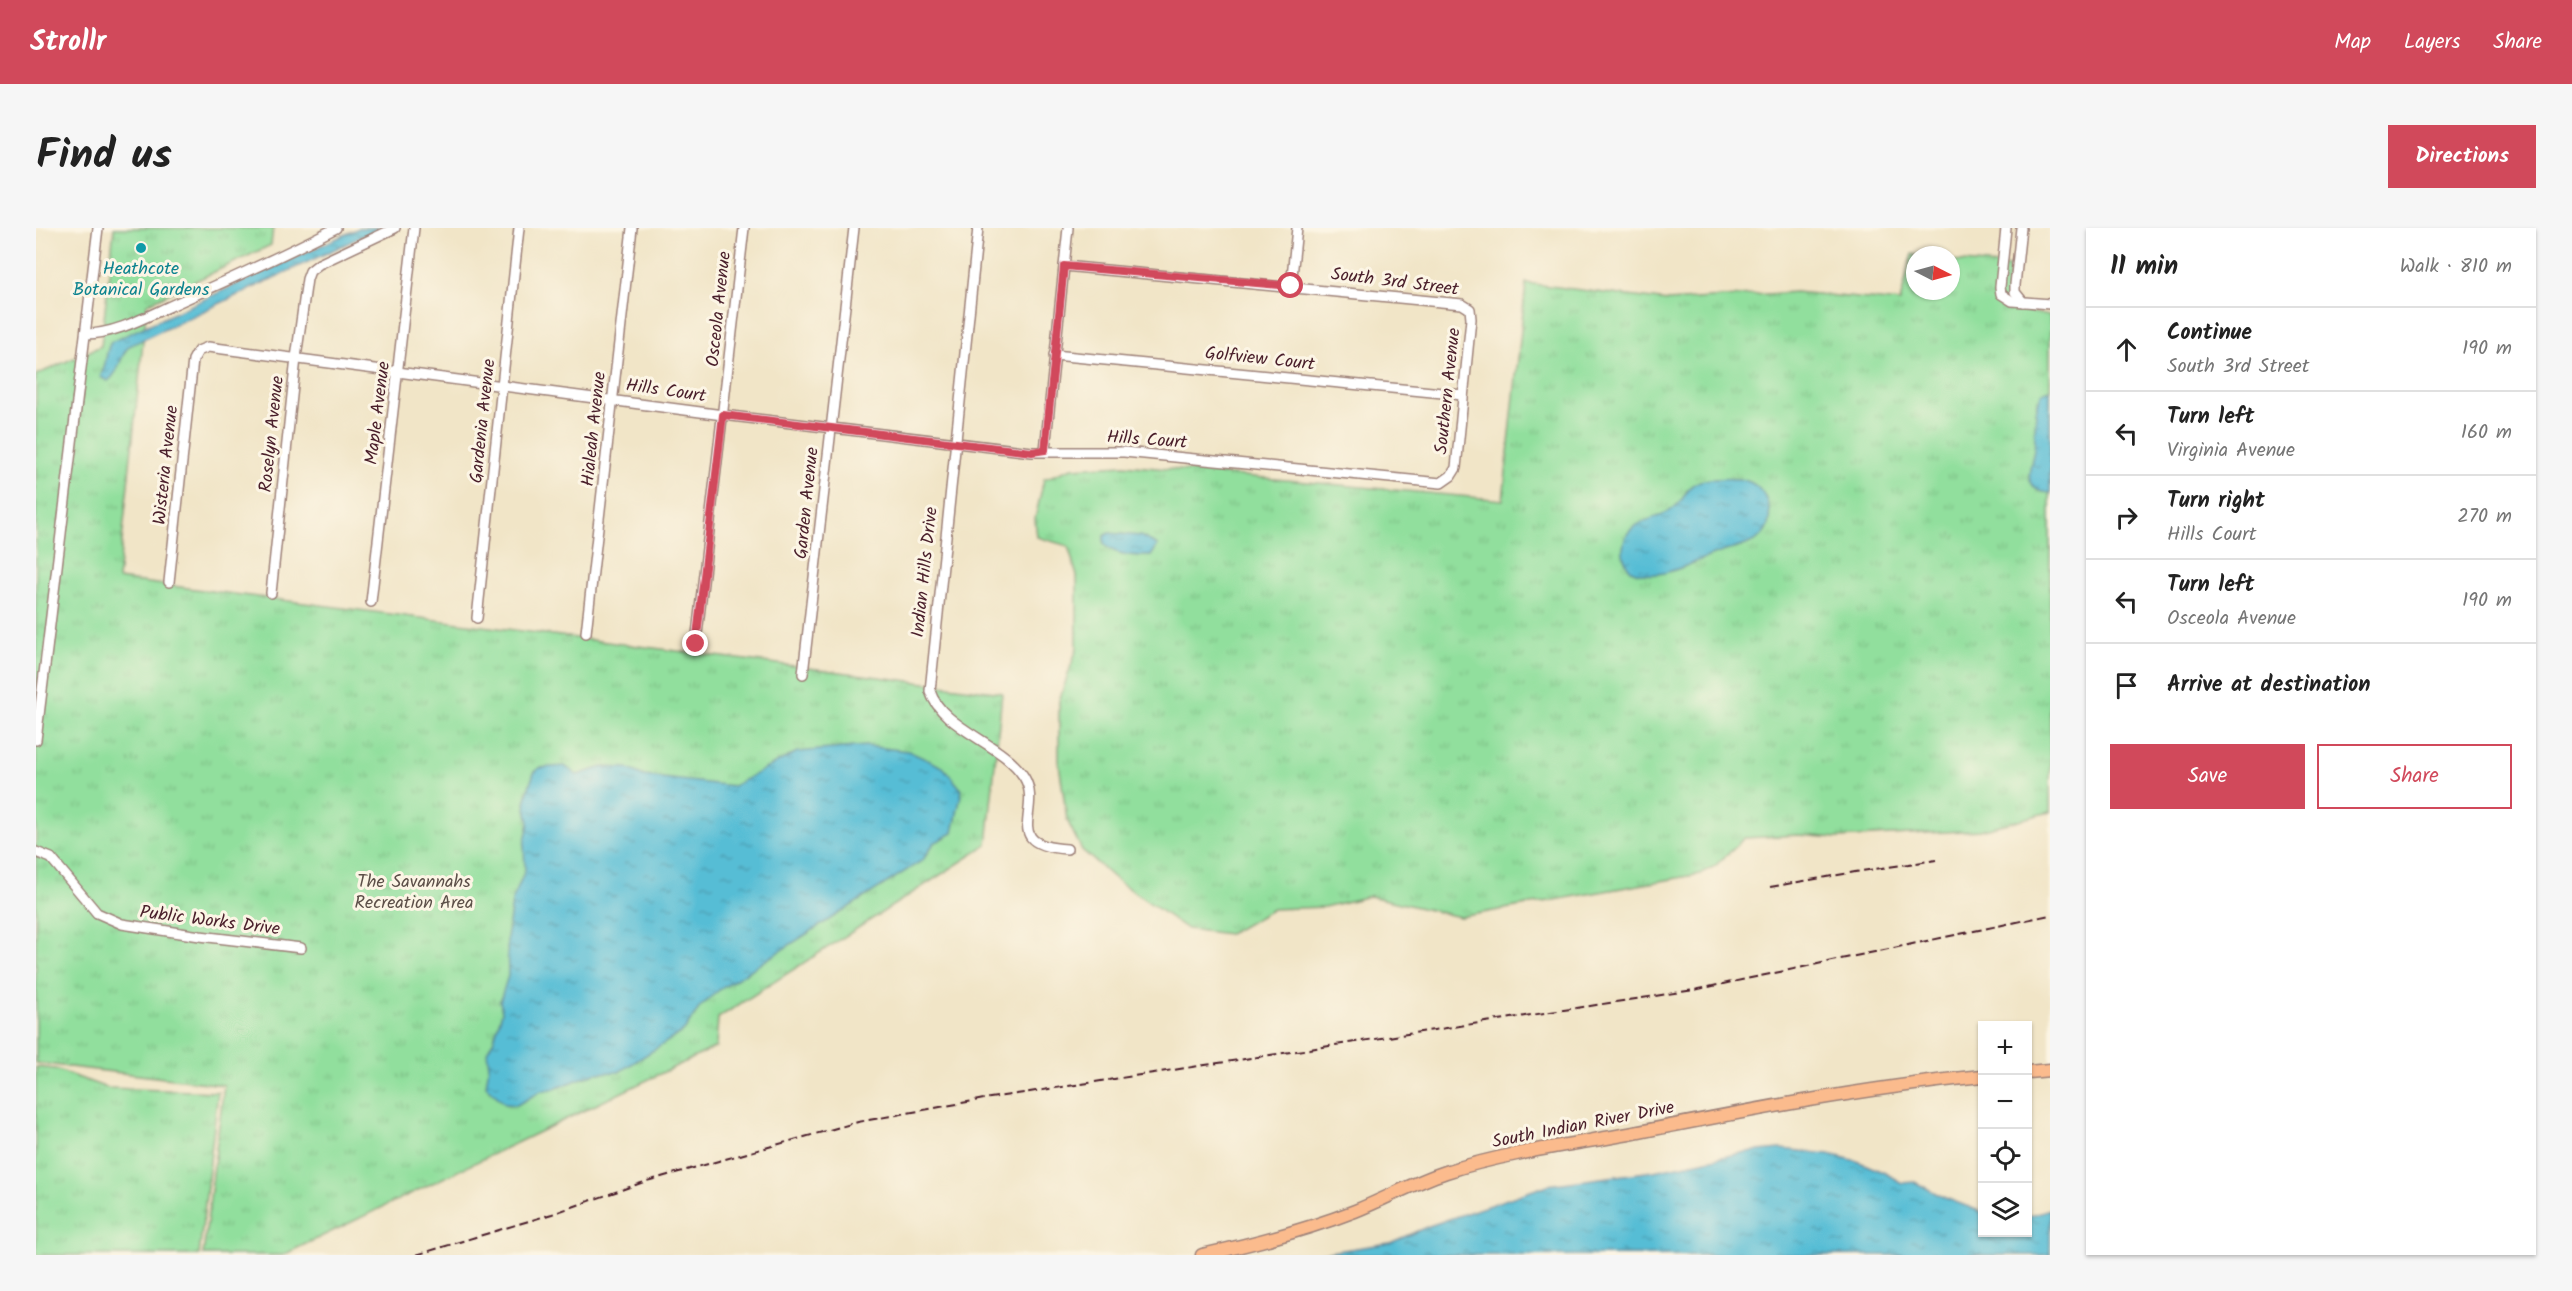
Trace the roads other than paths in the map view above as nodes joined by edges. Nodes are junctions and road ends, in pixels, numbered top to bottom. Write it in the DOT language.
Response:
graph roads {
  1 [pos="98,228"];
  2 [pos="336,228"];
  3 [pos="395,228"];
  4 [pos="414,228"];
  5 [pos="519,228"];
  6 [pos="632,228"];
  7 [pos="744,228"];
  8 [pos="854,228"];
  9 [pos="978,228"];
  10 [pos="1068,228"];
  11 [pos="1297,228"];
  12 [pos="2006,228"];
  13 [pos="2021,228"];
  14 [pos="1064,266"];
  15 [pos="1291,286"];
  16 [pos="2023,302"];
  17 [pos="2050,304"];
  18 [pos="1470,309"];
  19 [pos="86,333"];
  20 [pos="198,351"];
  21 [pos="1054,355"];
  22 [pos="296,358"];
  23 [pos="399,371"];
  24 [pos="503,384"];
  25 [pos="1463,395"];
  26 [pos="612,400"];
  27 [pos="723,415"];
  28 [pos="831,428"];
  29 [pos="955,442"];
  30 [pos="1045,450"];
  31 [pos="1451,476"];
  32 [pos="169,582"];
  33 [pos="271,593"];
  34 [pos="371,602"];
  35 [pos="477,618"];
  36 [pos="586,633"];
  37 [pos="696,644"];
  38 [pos="804,674"];
  39 [pos="36,740"];
  40 [pos="1067,849"];
  41 [pos="36,852"];
  42 [pos="301,948"];
  43 [pos="2050,1070"];
  44 [pos="2032,1072"];
  45 [pos="1978,1077"];
  46 [pos="1202,1255"];
  1 -- 19 [label="street"];
  2 -- 19 [label="street"];
  3 -- 22 [label="street, Roselyn Avenue"];
  4 -- 23 [label="street, Maple Avenue"];
  5 -- 24 [label="street, Gardenia Avenue"];
  6 -- 26 [label="street, Hialeah Avenue"];
  7 -- 27 [label="street, Osceola Avenue"];
  8 -- 28 [label="street, Garden Avenue"];
  9 -- 29 [label="street, Indian Hills Drive"];
  10 -- 14 [label="street"];
  11 -- 15 [label="street"];
  12 -- 16 [label="street"];
  13 -- 16 [label="street"];
  14 -- 15 [label="street, South 3rd Street"];
  14 -- 21 [label="street"];
  15 -- 18 [label="street, South 3rd Street"];
  16 -- 17 [label="street"];
  18 -- 25 [label="street, Southern Avenue"];
  19 -- 39 [label="street"];
  20 -- 22 [label="street, Hills Court"];
  20 -- 32 [label="street, Wisteria Avenue"];
  21 -- 25 [label="street, Golfview Court"];
  21 -- 30 [label="street"];
  22 -- 23 [label="street, Hills Court"];
  22 -- 33 [label="street, Roselyn Avenue"];
  23 -- 24 [label="street, Hills Court"];
  23 -- 34 [label="street, Maple Avenue"];
  24 -- 26 [label="street, Hills Court"];
  24 -- 35 [label="street, Gardenia Avenue"];
  25 -- 31 [label="street, Southern Avenue"];
  26 -- 27 [label="street, Hills Court"];
  26 -- 36 [label="street, Hialeah Avenue"];
  27 -- 28 [label="street, Hills Court"];
  27 -- 37 [label="street, Osceola Avenue"];
  28 -- 29 [label="street, Hills Court"];
  28 -- 38 [label="street, Garden Avenue"];
  29 -- 30 [label="street, Hills Court"];
  29 -- 40 [label="street, Indian Hills Drive"];
  30 -- 31 [label="street, Hills Court"];
  41 -- 42 [label="street, Public Works Drive"];
  43 -- 44 [label="main road"];
  45 -- 46 [label="main road, South Indian River Drive"];
}
